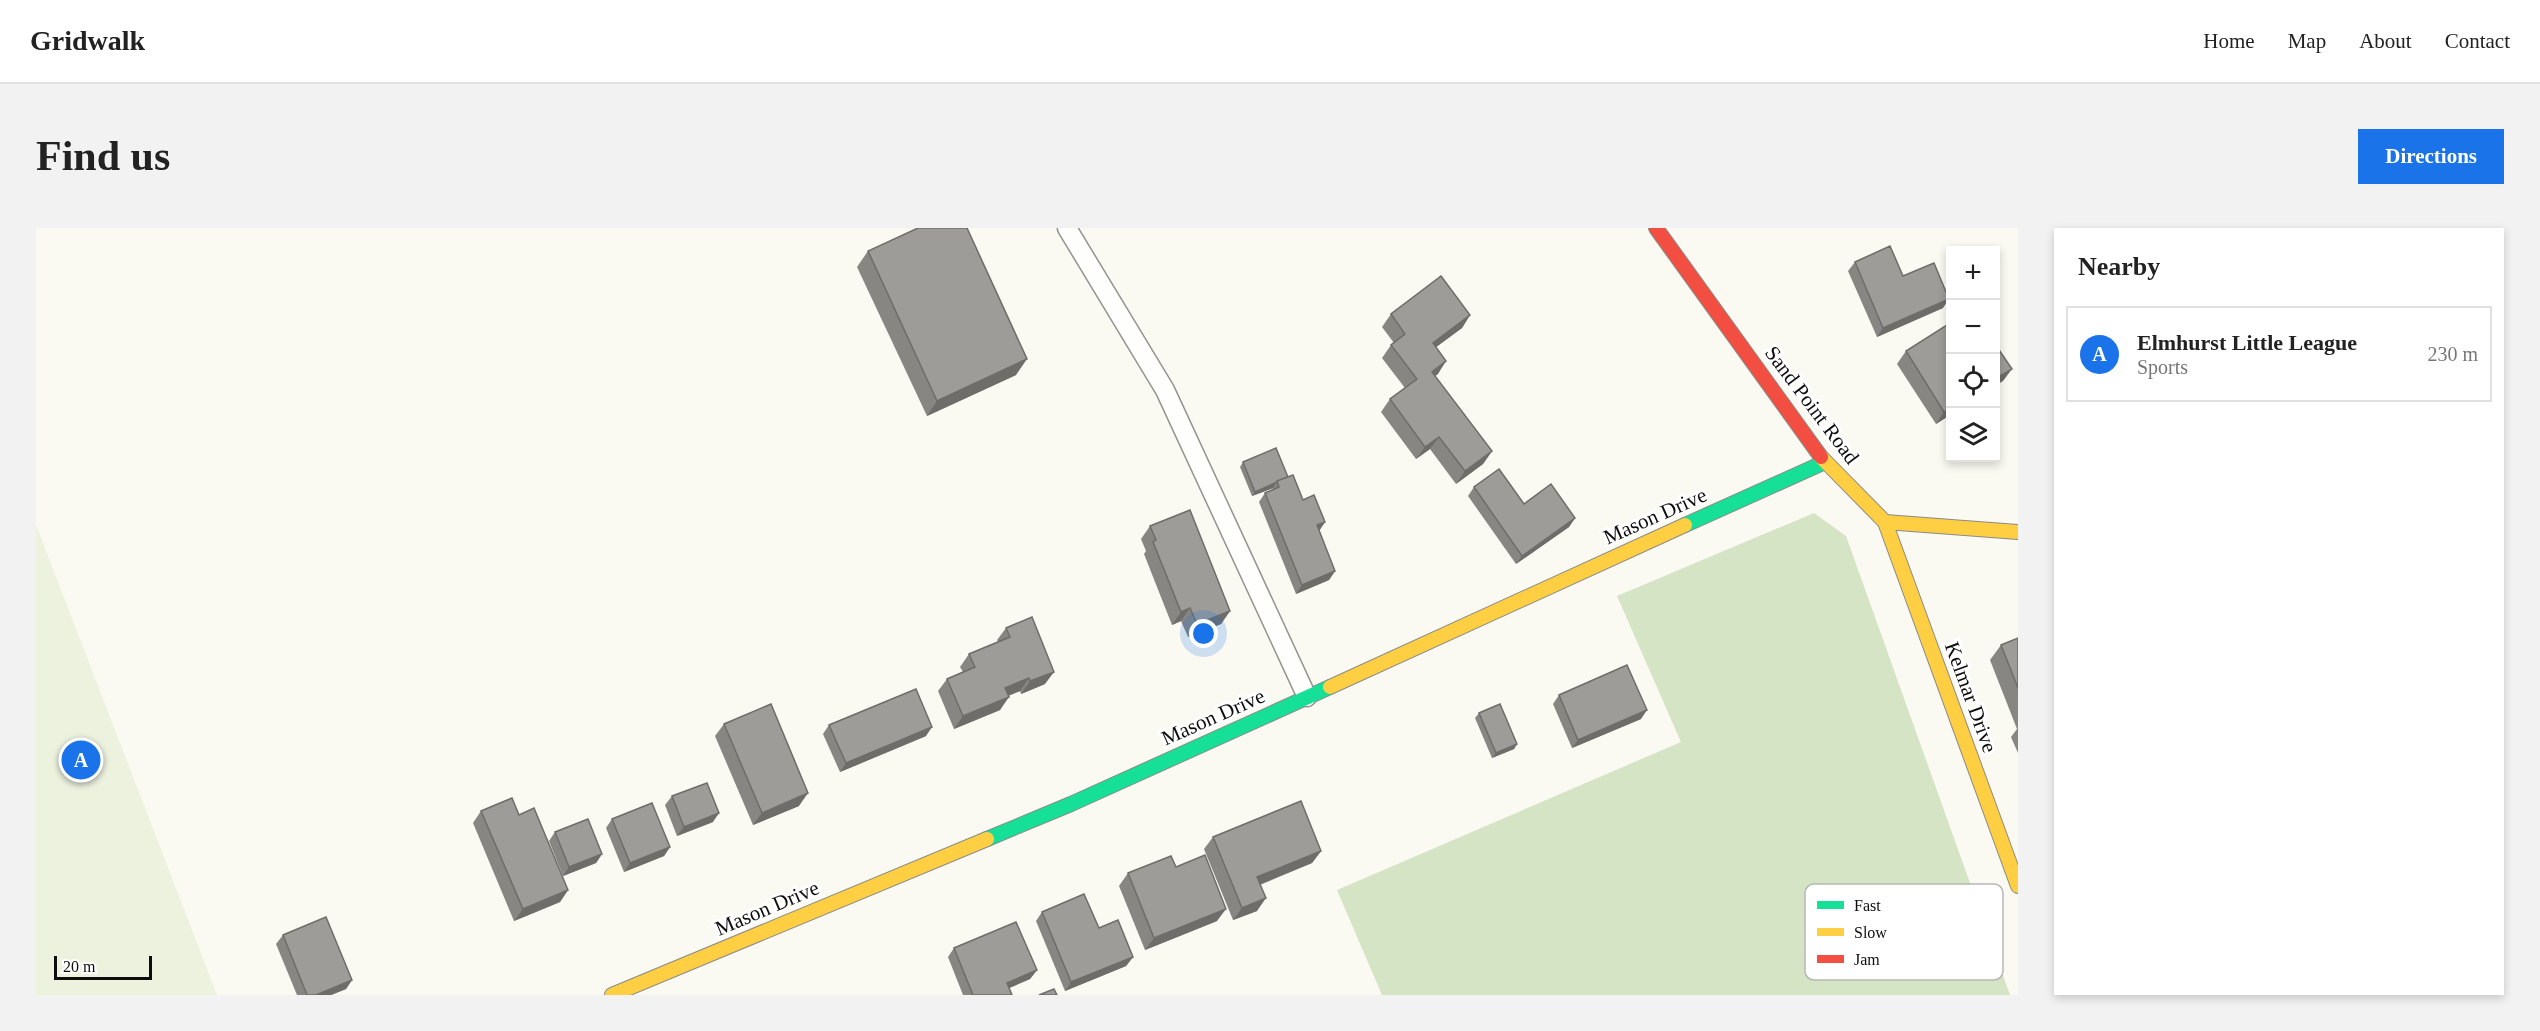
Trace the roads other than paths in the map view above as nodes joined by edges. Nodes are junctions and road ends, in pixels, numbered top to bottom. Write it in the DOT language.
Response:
graph roads {
  1 [pos="1067,228"];
  2 [pos="1656,228"];
  3 [pos="1824,462"];
  4 [pos="1885,522"];
  5 [pos="2018,532"];
  6 [pos="1307,697"];
  7 [pos="2018,886"];
  8 [pos="612,995"];
  1 -- 6 [label="lane"];
  2 -- 3 [label="street, Sand Point Road"];
  3 -- 4 [label="street, Sand Point Road"];
  3 -- 6 [label="street, Mason Drive"];
  4 -- 5 [label="street"];
  4 -- 7 [label="street, Kelmar Drive"];
  6 -- 8 [label="street, Mason Drive"];
}
